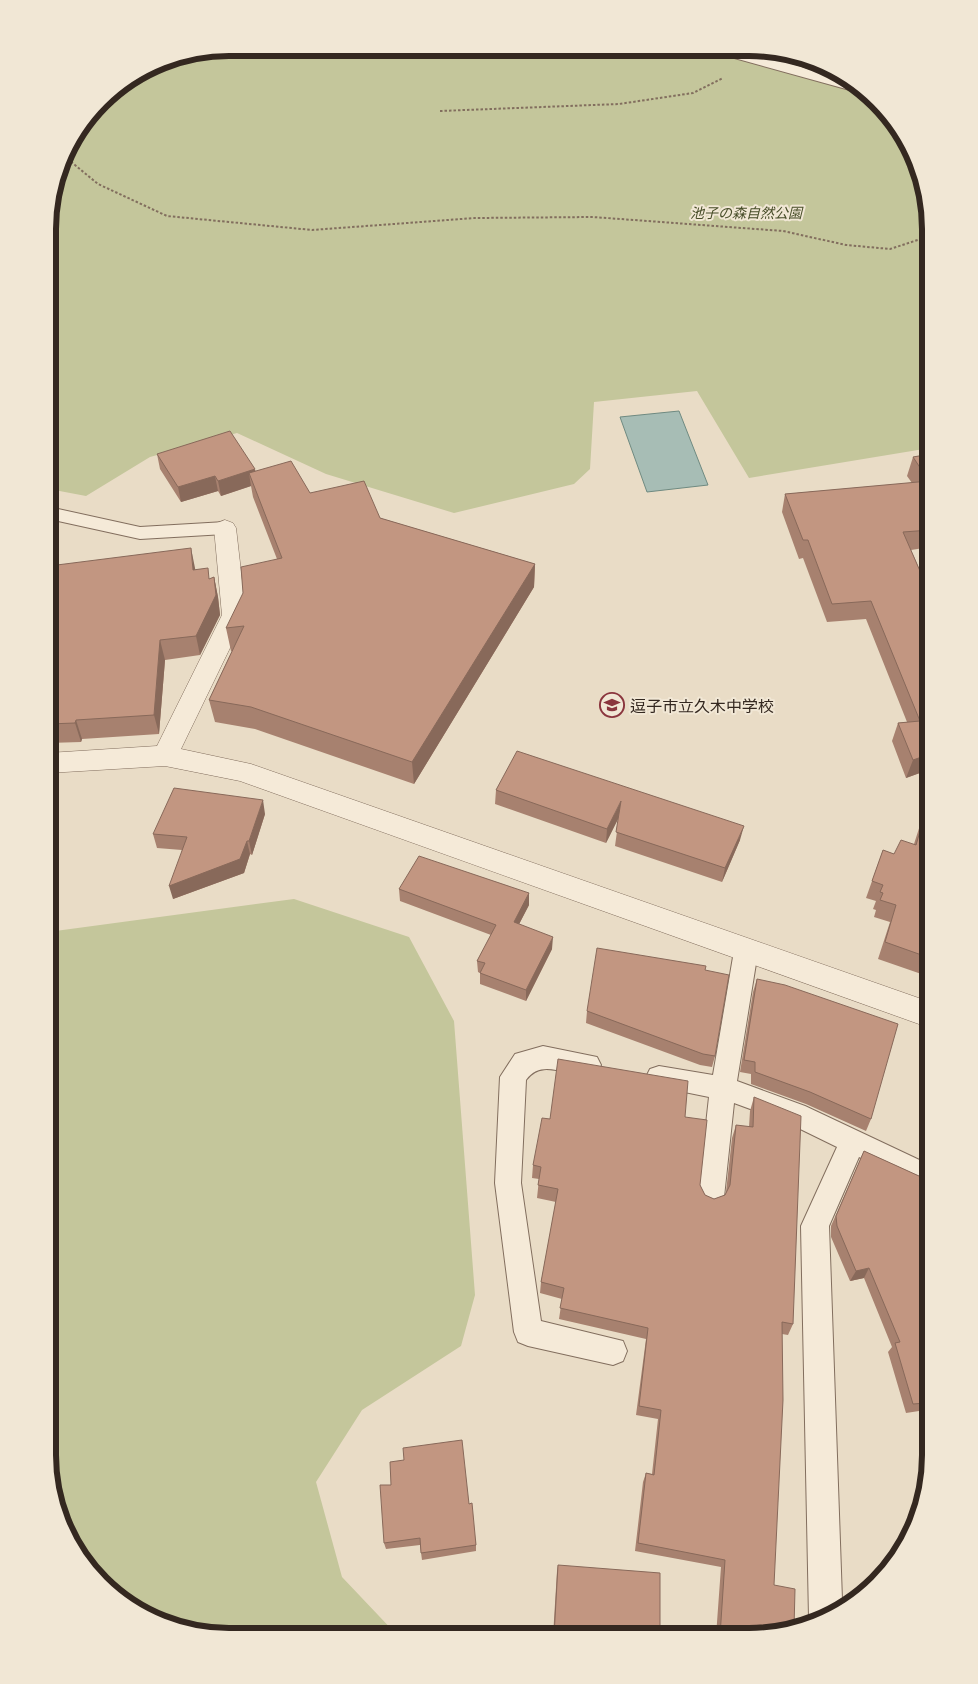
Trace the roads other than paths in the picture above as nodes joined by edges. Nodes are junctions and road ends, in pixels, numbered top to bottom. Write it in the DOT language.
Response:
graph roads {
  1 [pos="742,56"];
  2 [pos="843,84"];
  3 [pos="56,514"];
  4 [pos="225,528"];
  5 [pos="165,756"];
  6 [pos="56,763"];
  7 [pos="746,951"];
  8 [pos="921,1013"];
  9 [pos="609,1068"];
  10 [pos="638,1073"];
  11 [pos="723,1088"];
  12 [pos="852,1142"];
  13 [pos="921,1174"];
  14 [pos="711,1197"];
  15 [pos="613,1352"];
  16 [pos="825,1610"];
  1 -- 2 [label="lane"];
  3 -- 4 [label="lane"];
  4 -- 5 [label="street"];
  5 -- 6 [label="street"];
  5 -- 7 [label="street"];
  7 -- 8 [label="street"];
  7 -- 11 [label="lane"];
  9 -- 15 [label="lane"];
  10 -- 11 [label="lane"];
  11 -- 12 [label="lane"];
  11 -- 14 [label="lane"];
  12 -- 13 [label="lane"];
  12 -- 16 [label="lane"];
}
